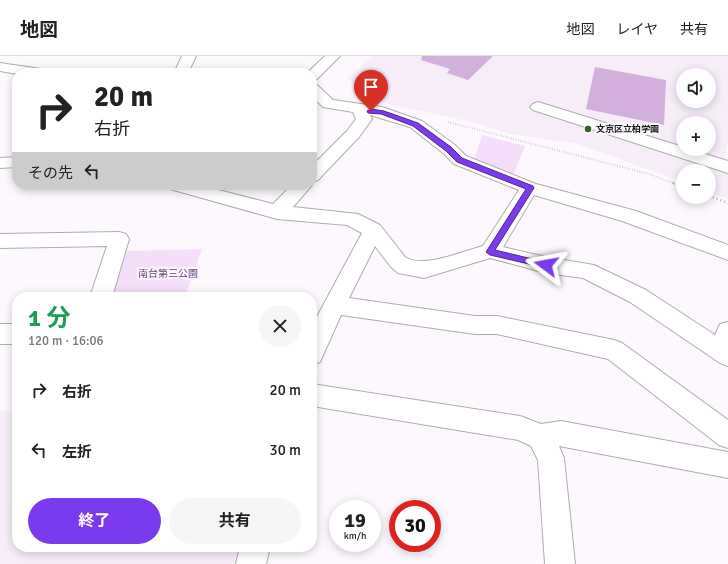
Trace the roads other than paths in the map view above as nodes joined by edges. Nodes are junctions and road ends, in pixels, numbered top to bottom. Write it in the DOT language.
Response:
graph roads {
  1 [pos="189,56"];
  2 [pos="333,56"];
  3 [pos="183,68"];
  4 [pos="2,69"];
  5 [pos="12,70"];
  6 [pos="317,71"];
  7 [pos="317,93"];
  8 [pos="538,107"];
  9 [pos="360,110"];
  10 [pos="12,162"];
  11 [pos="0,163"];
  12 [pos="728,167"];
  13 [pos="317,171"];
  14 [pos="530,188"];
  15 [pos="195,190"];
  16 [pos="299,190"];
  17 [pos="277,212"];
  18 [pos="373,230"];
  19 [pos="0,241"];
  20 [pos="490,252"];
  21 [pos="728,254"];
  22 [pos="103,292"];
  23 [pos="334,305"];
  24 [pos="317,331"];
  25 [pos="0,334"];
  26 [pos="12,334"];
  27 [pos="726,346"];
  28 [pos="317,395"];
  29 [pos="728,436"];
  30 [pos="540,437"];
  31 [pos="728,465"];
  32 [pos="254,552"];
  33 [pos="251,564"];
  34 [pos="560,564"];
  1 -- 3 [label="street"];
  2 -- 6 [label="street"];
  4 -- 5 [label="street"];
  7 -- 9 [label="street"];
  8 -- 12 [label="street"];
  9 -- 13 [label="street"];
  9 -- 14 [label="street"];
  10 -- 11 [label="street"];
  14 -- 20 [label="street"];
  14 -- 21 [label="street"];
  15 -- 17 [label="street"];
  16 -- 17 [label="street"];
  17 -- 18 [label="street"];
  18 -- 20 [label="street"];
  18 -- 23 [label="street"];
  19 -- 22 [label="street"];
  20 -- 27 [label="street"];
  23 -- 24 [label="street"];
  23 -- 29 [label="street"];
  25 -- 26 [label="street"];
  28 -- 30 [label="street"];
  30 -- 31 [label="street"];
  30 -- 34 [label="street"];
  32 -- 33 [label="street"];
}
